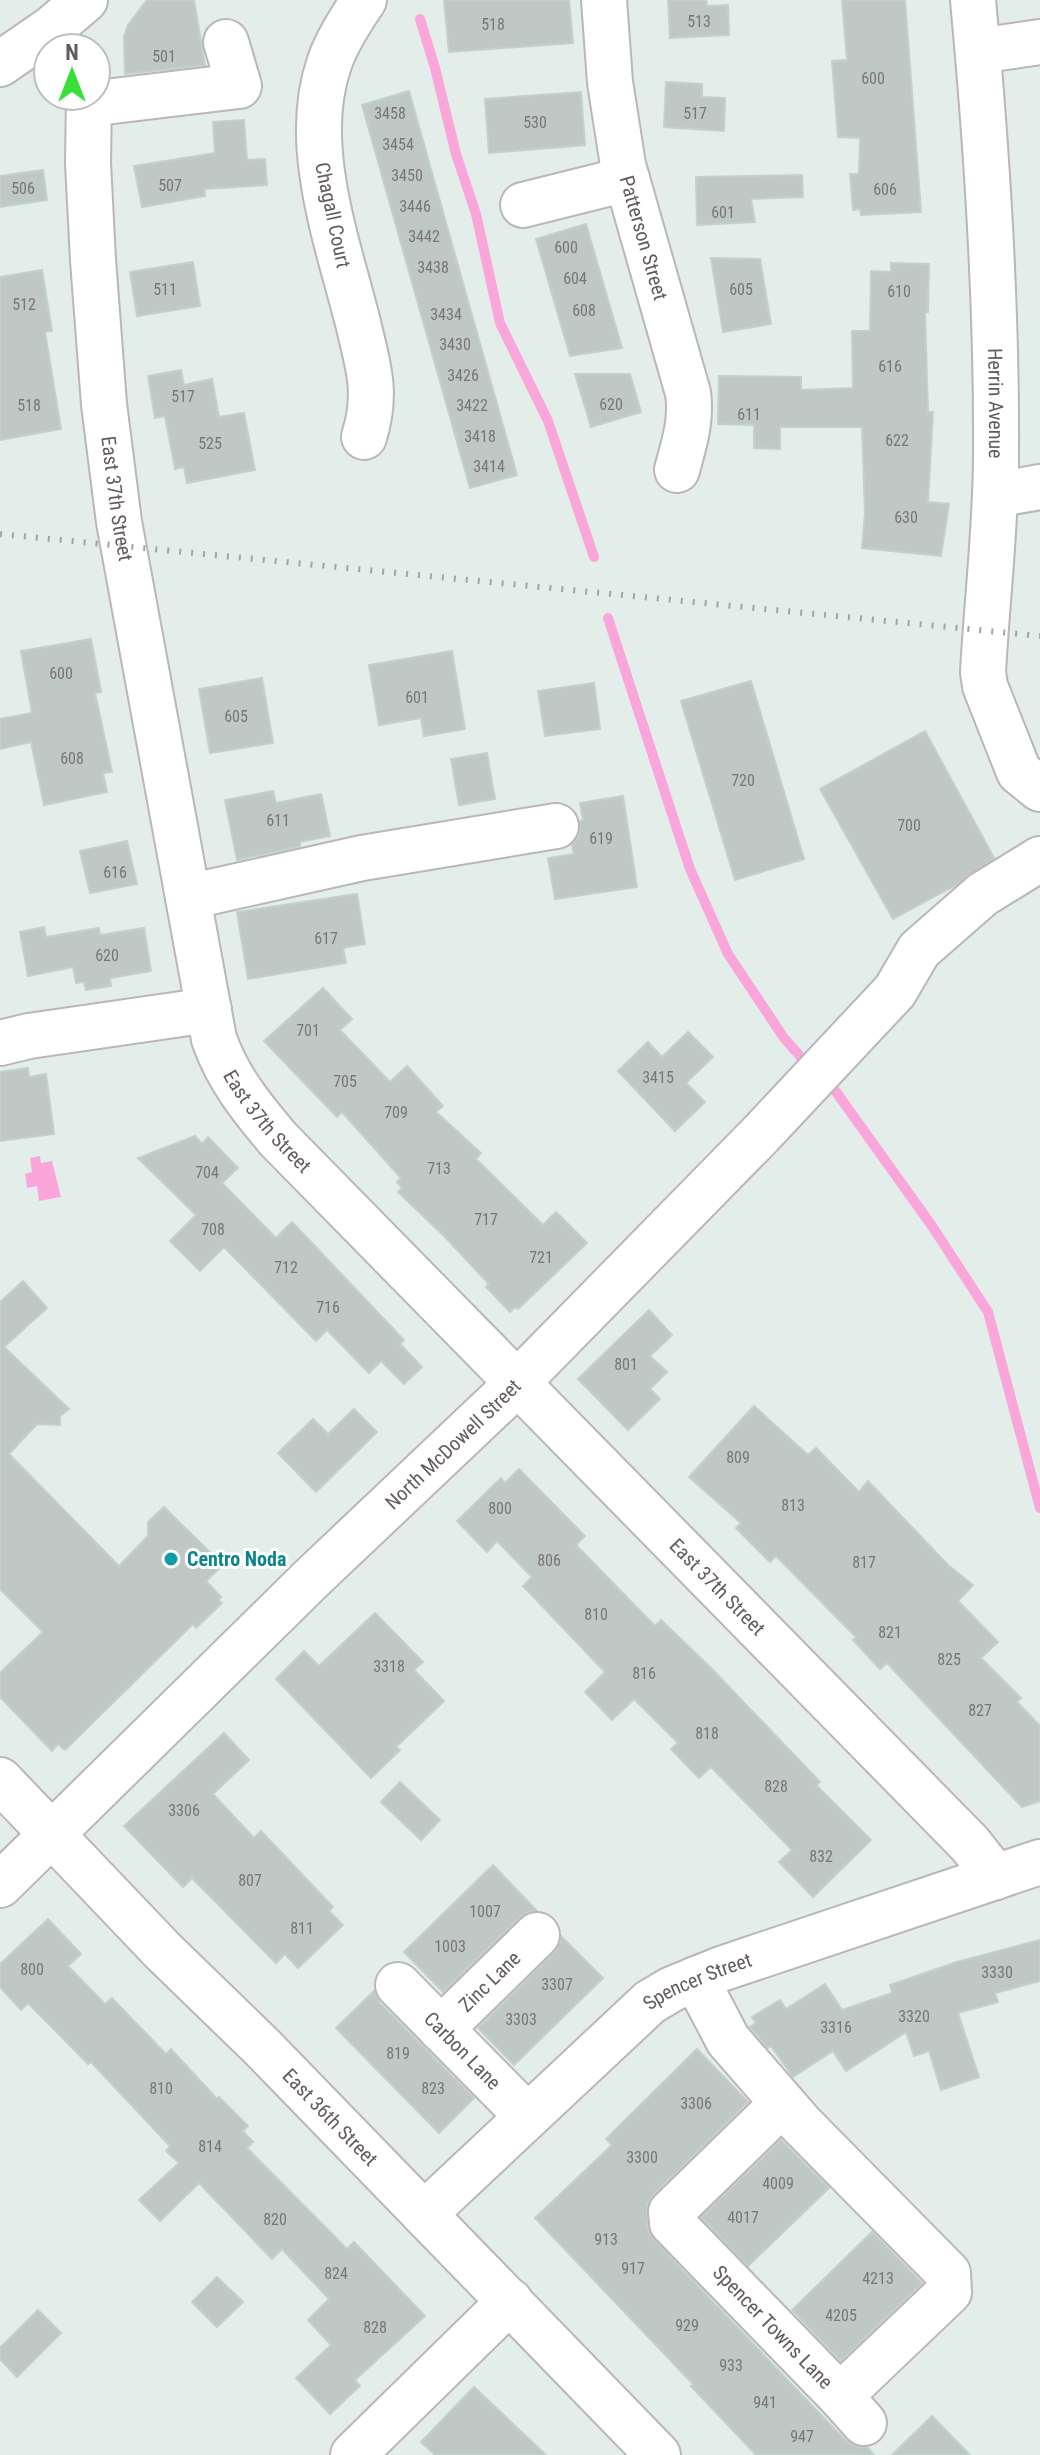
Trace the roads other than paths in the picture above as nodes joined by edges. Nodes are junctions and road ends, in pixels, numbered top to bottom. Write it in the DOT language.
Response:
graph roads {
  1 [pos="364,0"];
  2 [pos="604,0"];
  3 [pos="973,0"];
  4 [pos="80,21"];
  5 [pos="226,42"];
  6 [pos="1040,42"];
  7 [pos="978,51"];
  8 [pos="0,64"];
  9 [pos="112,98"];
  10 [pos="88,112"];
  11 [pos="627,179"];
  12 [pos="523,205"];
  13 [pos="364,437"];
  14 [pos="677,470"];
  15 [pos="1040,487"];
  16 [pos="995,495"];
  17 [pos="1040,789"];
  18 [pos="556,826"];
  19 [pos="1040,859"];
  20 [pos="188,897"];
  21 [pos="209,1010"];
  22 [pos="0,1043"];
  23 [pos="517,1381"];
  24 [pos="0,1780"];
  25 [pos="53,1833"];
  26 [pos="1040,1862"];
  27 [pos="996,1877"];
  28 [pos="0,1885"];
  29 [pos="537,1935"];
  30 [pos="696,1979"];
  31 [pos="398,1985"];
  32 [pos="441,2029"];
  33 [pos="783,2103"];
  34 [pos="527,2116"];
  35 [pos="424,2214"];
  36 [pos="510,2301"];
  37 [pos="353,2455"];
  38 [pos="658,2455"];
  1 -- 13 [label="street, Chagall Court"];
  2 -- 11 [label="street, Patterson Street"];
  3 -- 7 [label="street, Herrin Avenue"];
  4 -- 8 [label="street"];
  5 -- 9 [label="street"];
  6 -- 7 [label="street"];
  7 -- 16 [label="street, Herrin Avenue"];
  10 -- 20 [label="street, East 37th Street"];
  11 -- 12 [label="street"];
  11 -- 14 [label="street, Patterson Street"];
  15 -- 16 [label="street"];
  16 -- 17 [label="street, Herrin Avenue"];
  18 -- 20 [label="street"];
  19 -- 23 [label="street, North McDowell Street"];
  20 -- 21 [label="street, East 37th Street"];
  21 -- 22 [label="street"];
  21 -- 23 [label="street, East 37th Street"];
  23 -- 25 [label="street, North McDowell Street"];
  23 -- 27 [label="street, East 37th Street"];
  24 -- 25 [label="street, East 36th Street"];
  25 -- 28 [label="street, North McDowell Street"];
  25 -- 35 [label="street, East 36th Street"];
  26 -- 27 [label="street, Spencer Street"];
  27 -- 30 [label="street, Spencer Street"];
  29 -- 32 [label="street, Zinc Lane"];
  30 -- 33 [label="street, Spencer Towns Lane"];
  30 -- 34 [label="street, Spencer Street"];
  31 -- 32 [label="street, Carbon Lane"];
  32 -- 34 [label="street, Carbon Lane"];
  33 -- 33 [label="street, Spencer Towns Lane"];
  34 -- 35 [label="street, Spencer Street"];
  35 -- 36 [label="street, East 36th Street"];
  36 -- 37 [label="street"];
  36 -- 38 [label="street, East 36th Street"];
}
